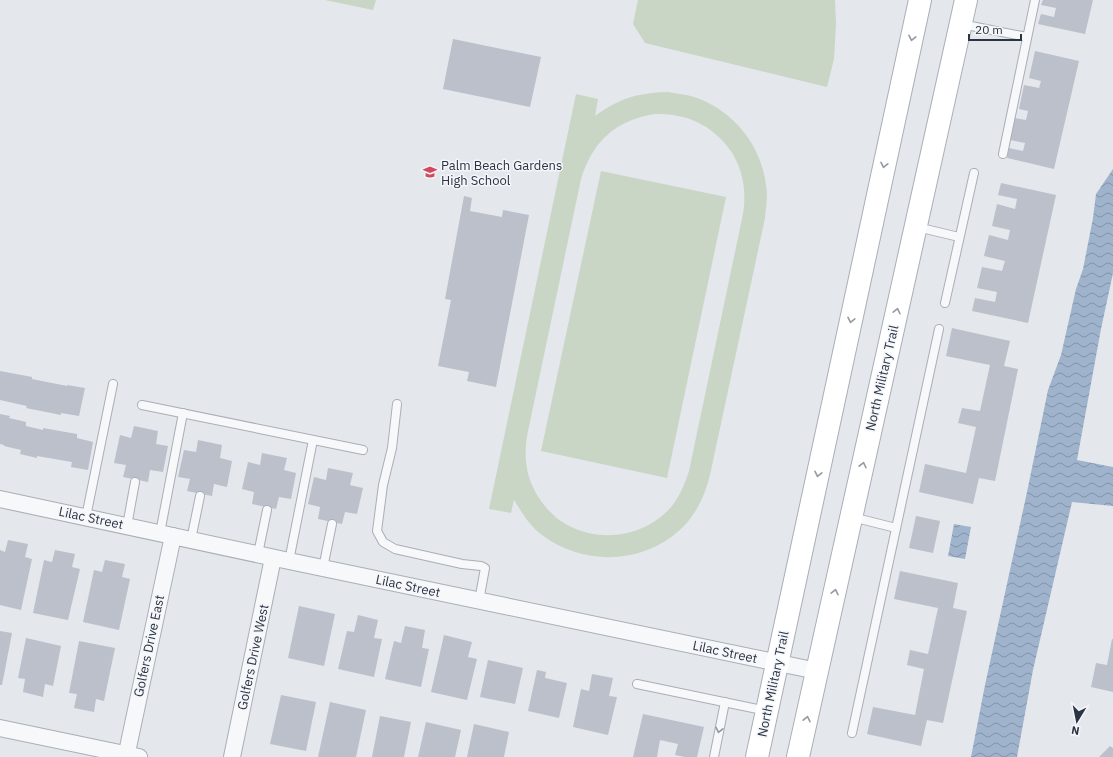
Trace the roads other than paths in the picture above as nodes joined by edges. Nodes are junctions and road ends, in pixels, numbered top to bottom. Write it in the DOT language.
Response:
graph roads {
  1 [pos="920,0"];
  2 [pos="966,0"];
  3 [pos="1035,0"];
  4 [pos="960,24"];
  5 [pos="1027,37"];
  6 [pos="1003,154"];
  7 [pos="974,173"];
  8 [pos="916,227"];
  9 [pos="959,237"];
  10 [pos="945,303"];
  11 [pos="939,329"];
  12 [pos="112,384"];
  13 [pos="397,404"];
  14 [pos="142,405"];
  15 [pos="184,413"];
  16 [pos="313,440"];
  17 [pos="363,450"];
  18 [pos="135,482"];
  19 [pos="200,496"];
  20 [pos="0,499"];
  21 [pos="267,510"];
  22 [pos="86,517"];
  23 [pos="851,517"];
  24 [pos="332,524"];
  25 [pos="127,526"];
  26 [pos="896,528"];
  27 [pos="166,534"];
  28 [pos="191,540"];
  29 [pos="274,558"];
  30 [pos="323,568"];
  31 [pos="479,601"];
  32 [pos="778,663"];
  33 [pos="817,671"];
  34 [pos="637,684"];
  35 [pos="725,702"];
  36 [pos="767,711"];
  37 [pos="0,728"];
  38 [pos="852,733"];
  39 [pos="130,756"];
  40 [pos="232,757"];
  41 [pos="714,757"];
  42 [pos="757,757"];
  43 [pos="798,757"];
  1 -- 32 [label="main road, North Military Trail, one-way"];
  2 -- 4 [label="main road, North Military Trail"];
  3 -- 5 [label="lane"];
  4 -- 5 [label="lane"];
  4 -- 8 [label="main road, North Military Trail"];
  5 -- 6 [label="lane"];
  7 -- 9 [label="lane"];
  8 -- 9 [label="lane"];
  23 -- 8 [label="main road, North Military Trail, one-way"];
  9 -- 10 [label="lane"];
  11 -- 26 [label="lane"];
  12 -- 22 [label="lane"];
  13 -- 31 [label="lane"];
  14 -- 15 [label="lane"];
  15 -- 16 [label="lane"];
  15 -- 27 [label="lane"];
  16 -- 17 [label="lane"];
  16 -- 29 [label="lane"];
  18 -- 25 [label="lane"];
  19 -- 28 [label="lane"];
  20 -- 22 [label="street, Lilac Street"];
  21 -- 29 [label="lane"];
  22 -- 25 [label="street, Lilac Street"];
  23 -- 26 [label="lane"];
  33 -- 23 [label="main road, North Military Trail, one-way"];
  24 -- 30 [label="lane"];
  25 -- 27 [label="street, Lilac Street"];
  26 -- 38 [label="lane"];
  27 -- 28 [label="street, Lilac Street"];
  27 -- 39 [label="street, Golfers Drive East"];
  28 -- 29 [label="street, Lilac Street"];
  29 -- 30 [label="street, Lilac Street"];
  29 -- 40 [label="street, Golfers Drive West"];
  30 -- 31 [label="street, Lilac Street"];
  31 -- 32 [label="street, Lilac Street"];
  32 -- 33 [label="street, Lilac Street"];
  32 -- 36 [label="main road, North Military Trail"];
  43 -- 33 [label="main road, North Military Trail, one-way"];
  34 -- 35 [label="lane"];
  35 -- 36 [label="lane"];
  35 -- 41 [label="lane, one-way"];
  36 -- 42 [label="main road, North Military Trail"];
  37 -- 39 [label="street"];
}
